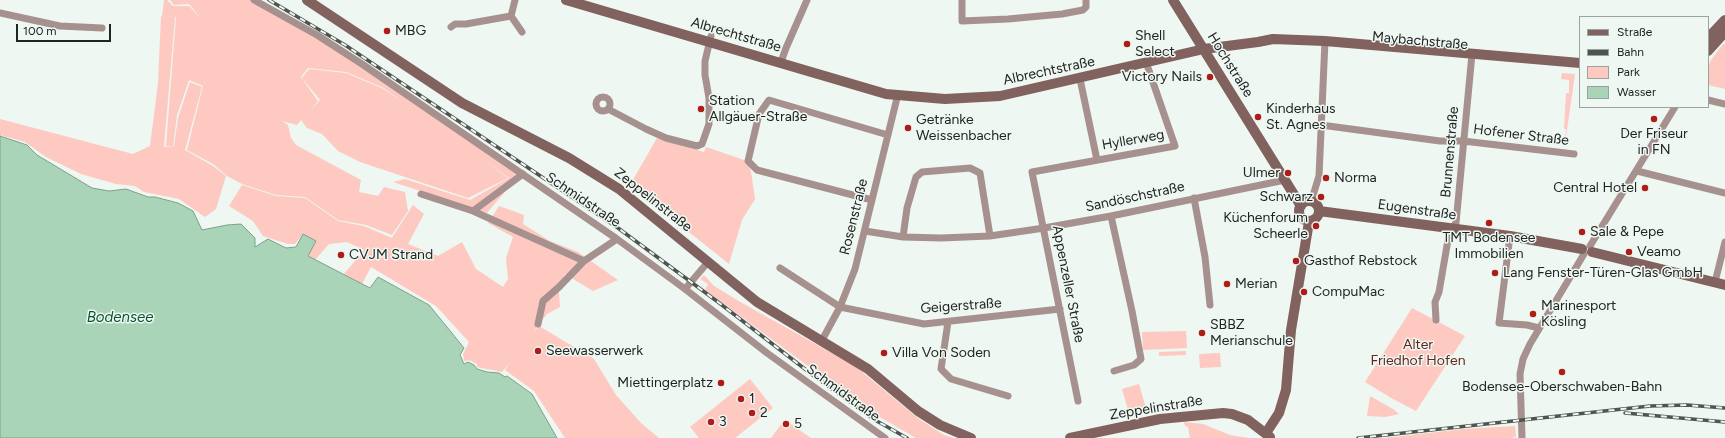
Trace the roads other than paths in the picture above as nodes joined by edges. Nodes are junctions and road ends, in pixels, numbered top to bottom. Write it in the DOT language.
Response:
graph roads {
  1 [pos="254,0"];
  2 [pos="308,0"];
  3 [pos="515,0"];
  4 [pos="566,0"];
  5 [pos="587,0"];
  6 [pos="807,0"];
  7 [pos="962,0"];
  8 [pos="1086,0"];
  9 [pos="1173,0"];
  10 [pos="0,13"];
  11 [pos="510,16"];
  12 [pos="1725,20"];
  13 [pos="451,27"];
  14 [pos="102,28"];
  15 [pos="522,32"];
  16 [pos="1725,32"];
  17 [pos="1709,37"];
  18 [pos="710,39"];
  19 [pos="1324,44"];
  20 [pos="1204,49"];
  21 [pos="1709,50"];
  22 [pos="1472,57"];
  23 [pos="782,60"];
  24 [pos="1146,62"];
  25 [pos="1579,63"];
  26 [pos="1565,65"];
  27 [pos="1579,69"];
  28 [pos="1080,79"];
  29 [pos="898,94"];
  30 [pos="1709,100"];
  31 [pos="1725,104"];
  32 [pos="1674,108"];
  33 [pos="608,109"];
  34 [pos="1321,125"];
  35 [pos="888,135"];
  36 [pos="1463,141"];
  37 [pos="1574,154"];
  38 [pos="1097,160"];
  39 [pos="1637,171"];
  40 [pos="1032,172"];
  41 [pos="523,174"];
  42 [pos="1285,180"];
  43 [pos="1725,193"];
  44 [pos="421,194"];
  45 [pos="1194,198"];
  46 [pos="872,200"];
  47 [pos="1311,202"];
  48 [pos="1301,206"];
  49 [pos="473,211"];
  50 [pos="1319,211"];
  51 [pos="1111,216"];
  52 [pos="1309,222"];
  53 [pos="1044,228"];
  54 [pos="1452,229"];
  55 [pos="865,231"];
  56 [pos="990,236"];
  57 [pos="1510,236"];
  58 [pos="903,237"];
  59 [pos="617,239"];
  60 [pos="1725,242"];
  61 [pos="1587,250"];
  62 [pos="584,260"];
  63 [pos="708,262"];
  64 [pos="780,268"];
  65 [pos="1720,283"];
  66 [pos="685,288"];
  67 [pos="1210,305"];
  68 [pos="840,307"];
  69 [pos="1060,309"];
  70 [pos="1436,320"];
  71 [pos="948,322"];
  72 [pos="538,324"];
  73 [pos="1539,328"];
  74 [pos="821,342"];
  75 [pos="1114,371"];
  76 [pos="1008,396"];
  77 [pos="1078,401"];
  78 [pos="1090,436"];
  79 [pos="1269,436"];
  80 [pos="885,438"];
  81 [pos="971,438"];
  82 [pos="1070,438"];
  83 [pos="1522,438"];
  1 -- 41 [label="street, Schmidstraße"];
  2 -- 63 [label="main road, Zeppelinstraße"];
  3 -- 11 [label="street"];
  4 -- 18 [label="main road, Albrechtstraße"];
  5 -- 18 [label="main road, Albrechtstraße"];
  6 -- 23 [label="street"];
  7 -- 8 [label="street"];
  9 -- 20 [label="main road, Hochstraße"];
  10 -- 14 [label="street"];
  11 -- 13 [label="street"];
  11 -- 15 [label="street"];
  12 -- 17 [label="main road"];
  16 -- 21 [label="main road"];
  18 -- 23 [label="main road, Albrechtstraße"];
  18 -- 33 [label="street"];
  19 -- 20 [label="main road, Maybachstraße"];
  19 -- 22 [label="main road, Maybachstraße"];
  19 -- 34 [label="street"];
  20 -- 24 [label="main road, Albrechtstraße"];
  20 -- 42 [label="main road, Hochstraße"];
  22 -- 26 [label="main road, Maybachstraße"];
  22 -- 36 [label="street, Brunnenstraße"];
  23 -- 29 [label="main road, Albrechtstraße"];
  24 -- 28 [label="main road, Albrechtstraße"];
  24 -- 38 [label="street, Hyllerweg"];
  25 -- 26 [label="main road, Maybachstraße"];
  26 -- 27 [label="main road, Maybachstraße"];
  28 -- 29 [label="main road, Albrechtstraße"];
  28 -- 38 [label="street"];
  29 -- 35 [label="street, Rosenstraße"];
  30 -- 31 [label="street"];
  32 -- 39 [label="street"];
  34 -- 36 [label="street, Hofener Straße"];
  34 -- 47 [label="street"];
  35 -- 46 [label="street, Rosenstraße"];
  35 -- 46 [label="street"];
  36 -- 37 [label="street, Hofener Straße"];
  36 -- 54 [label="street, Brunnenstraße"];
  38 -- 40 [label="street, Hyllerweg"];
  39 -- 43 [label="street"];
  39 -- 61 [label="street"];
  40 -- 53 [label="street, Appenzeller Straße"];
  41 -- 49 [label="street"];
  41 -- 59 [label="street, Schmidstraße"];
  42 -- 45 [label="street, Sandöschstraße"];
  42 -- 48 [label="main road, Hochstraße"];
  44 -- 49 [label="street"];
  45 -- 51 [label="street, Sandöschstraße"];
  45 -- 67 [label="street"];
  46 -- 55 [label="street, Rosenstraße"];
  47 -- 48 [label="main road"];
  47 -- 50 [label="main road"];
  48 -- 52 [label="main road"];
  49 -- 62 [label="street"];
  50 -- 52 [label="main road"];
  50 -- 54 [label="main road, Eugenstraße"];
  51 -- 53 [label="street, Sandöschstraße"];
  51 -- 75 [label="street"];
  52 -- 79 [label="main road"];
  53 -- 56 [label="street, Sandöschstraße"];
  53 -- 69 [label="street, Appenzeller Straße"];
  54 -- 57 [label="main road, Eugenstraße"];
  54 -- 70 [label="street, Brunnenstraße"];
  55 -- 58 [label="street, Sandöschstraße"];
  55 -- 68 [label="street, Rosenstraße"];
  56 -- 58 [label="street, Sandöschstraße"];
  56 -- 58 [label="street"];
  57 -- 61 [label="main road, Eugenstraße"];
  57 -- 73 [label="street"];
  59 -- 62 [label="street"];
  59 -- 66 [label="street, Schmidstraße"];
  60 -- 65 [label="street"];
  61 -- 65 [label="main road, Eugenstraße"];
  61 -- 73 [label="street"];
  62 -- 72 [label="street"];
  63 -- 66 [label="street"];
  63 -- 74 [label="main road, Zeppelinstraße"];
  64 -- 68 [label="street"];
  66 -- 80 [label="street, Schmidstraße"];
  68 -- 71 [label="street, Geigerstraße"];
  68 -- 74 [label="street, Rosenstraße"];
  69 -- 71 [label="street, Geigerstraße"];
  69 -- 77 [label="street, Appenzeller Straße"];
  71 -- 76 [label="street"];
  73 -- 83 [label="street"];
  74 -- 81 [label="main road, Zeppelinstraße"];
  78 -- 79 [label="main road, Zeppelinstraße"];
  78 -- 82 [label="main road, Zeppelinstraße"];
}
